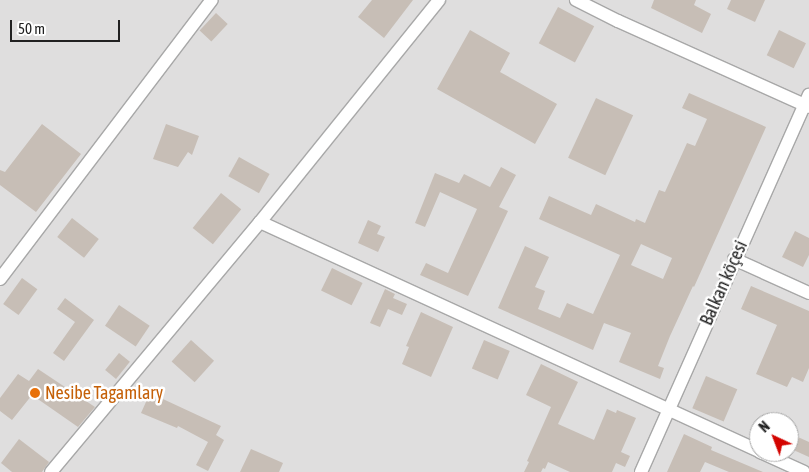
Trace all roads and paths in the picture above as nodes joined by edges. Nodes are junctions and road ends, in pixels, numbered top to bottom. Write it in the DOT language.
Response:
graph roads {
  1 [pos="212,0"];
  2 [pos="439,0"];
  3 [pos="576,0"];
  4 [pos="808,102"];
  5 [pos="260,222"];
  6 [pos="734,260"];
  7 [pos="0,279"];
  8 [pos="809,293"];
  9 [pos="668,410"];
  10 [pos="749,447"];
  11 [pos="782,462"];
  12 [pos="51,472"];
  13 [pos="641,472"];
  14 [pos="804,472"];
  1 -- 7 [label="street"];
  2 -- 5 [label="street"];
  3 -- 4 [label="street"];
  4 -- 6 [label="street, Balkan köçesi"];
  5 -- 9 [label="street"];
  5 -- 12 [label="street"];
  6 -- 8 [label="street"];
  6 -- 9 [label="street, Balkan köçesi"];
  9 -- 10 [label="street"];
  9 -- 13 [label="street, Balkan köçesi"];
  11 -- 14 [label="street"];
}
